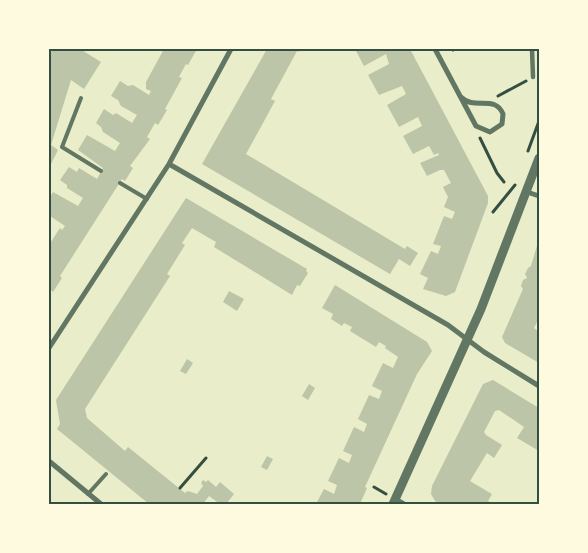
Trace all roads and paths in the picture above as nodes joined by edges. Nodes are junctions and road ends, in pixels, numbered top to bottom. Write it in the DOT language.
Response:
graph roads {
  1 [pos="231,49"];
  2 [pos="435,49"];
  3 [pos="532,49"];
  4 [pos="533,77"];
  5 [pos="524,82"];
  6 [pos="498,96"];
  7 [pos="461,97"];
  8 [pos="81,98"];
  9 [pos="539,121"];
  10 [pos="476,126"];
  11 [pos="527,154"];
  12 [pos="539,158"];
  13 [pos="169,164"];
  14 [pos="101,171"];
  15 [pos="518,178"];
  16 [pos="504,182"];
  17 [pos="120,183"];
  18 [pos="527,192"];
  19 [pos="539,196"];
  20 [pos="146,199"];
  21 [pos="493,212"];
  22 [pos="468,340"];
  23 [pos="49,348"];
  24 [pos="539,386"];
  25 [pos="206,458"];
  26 [pos="49,461"];
  27 [pos="106,474"];
  28 [pos="180,488"];
  29 [pos="88,494"];
  30 [pos="394,502"];
  31 [pos="101,504"];
  32 [pos="404,504"];
  1 -- 13 [label="street"];
  2 -- 7 [label="street"];
  3 -- 4 [label="street"];
  5 -- 6 [label="path"];
  7 -- 10 [label="street"];
  7 -- 10 [label="street"];
  8 -- 14 [label="lane"];
  9 -- 11 [label="path"];
  10 -- 16 [label="path"];
  12 -- 18 [label="street"];
  13 -- 20 [label="street"];
  13 -- 22 [label="street"];
  15 -- 21 [label="path"];
  17 -- 20 [label="lane"];
  18 -- 19 [label="street"];
  18 -- 22 [label="street"];
  20 -- 23 [label="street"];
  22 -- 24 [label="street"];
  22 -- 30 [label="street"];
  25 -- 28 [label="path"];
  26 -- 29 [label="street"];
  27 -- 29 [label="lane"];
  29 -- 31 [label="street"];
  30 -- 32 [label="street"];
}
